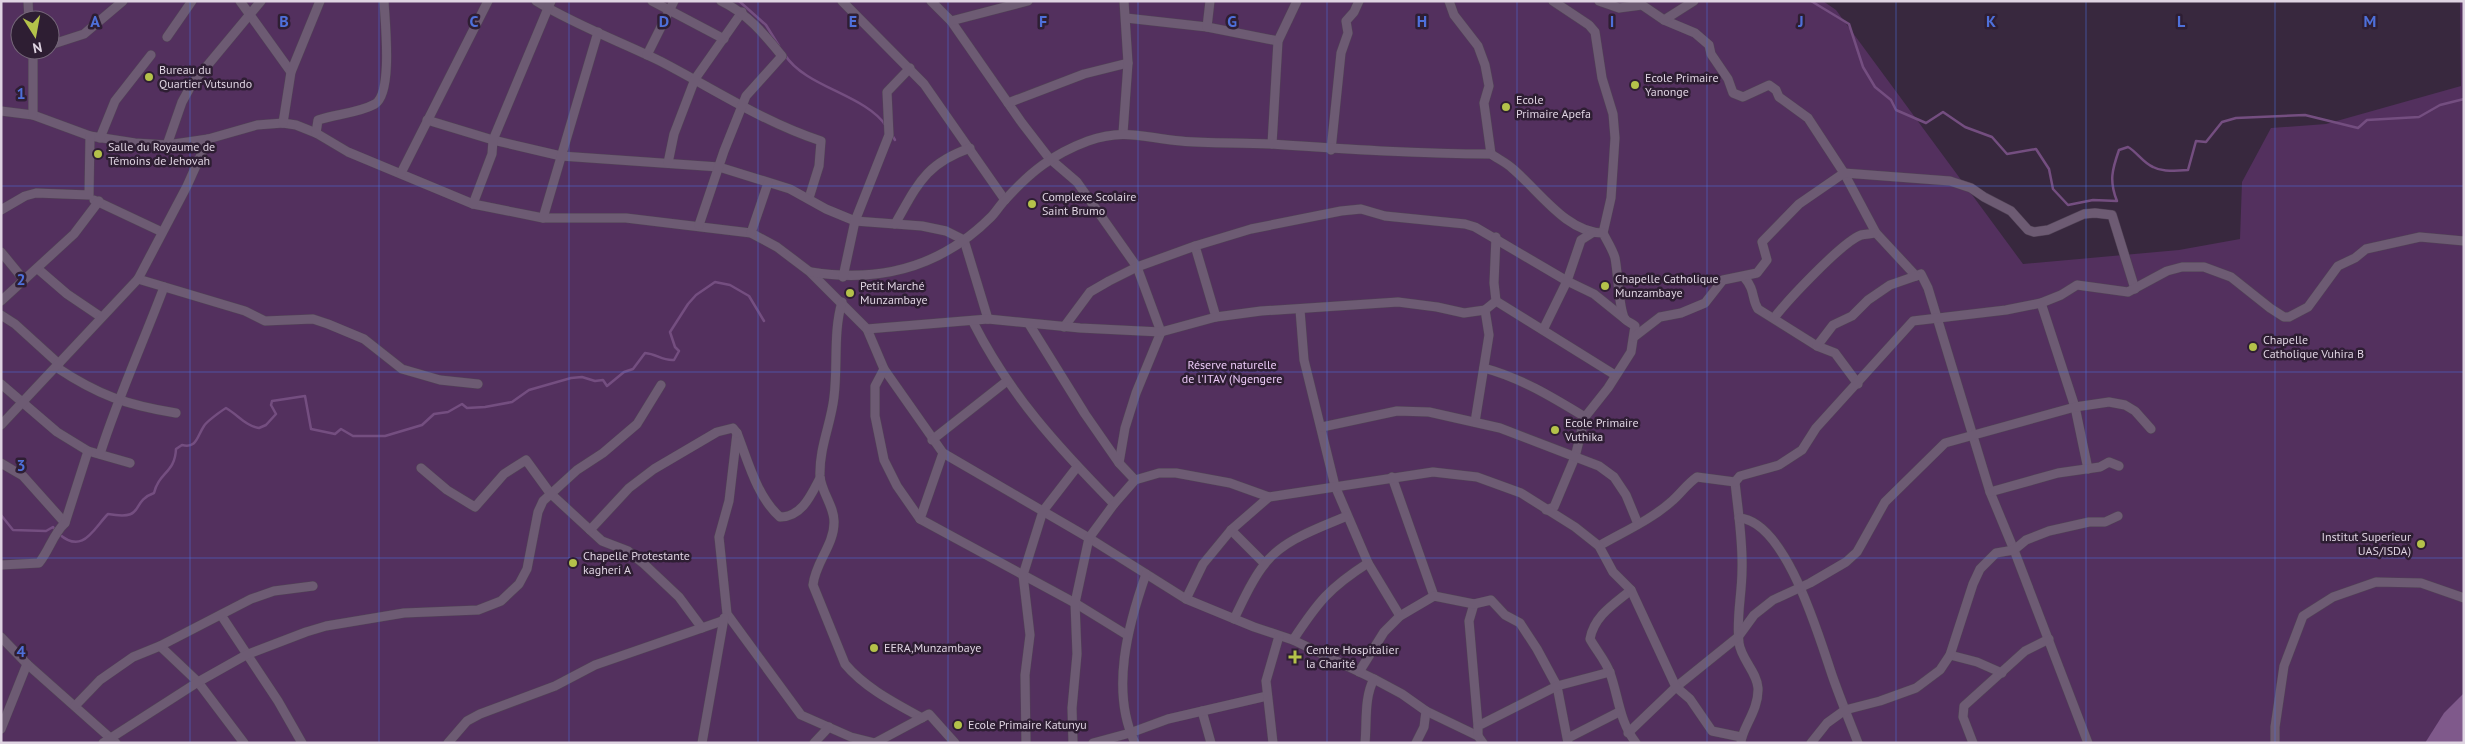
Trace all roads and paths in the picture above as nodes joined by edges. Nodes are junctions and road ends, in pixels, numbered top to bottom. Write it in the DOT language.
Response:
graph roads {
  1 [pos="123,1"];
  2 [pos="192,1"];
  3 [pos="240,1"];
  4 [pos="261,1"];
  5 [pos="320,1"];
  6 [pos="384,1"];
  7 [pos="488,1"];
  8 [pos="536,1"];
  9 [pos="652,1"];
  10 [pos="674,1"];
  11 [pos="721,1"];
  12 [pos="842,1"];
  13 [pos="931,1"];
  14 [pos="1028,1"];
  15 [pos="1124,1"];
  16 [pos="1210,1"];
  17 [pos="1298,1"];
  18 [pos="1359,1"];
  19 [pos="1449,1"];
  20 [pos="1599,1"];
  21 [pos="1694,1"];
  22 [pos="1557,2"];
  23 [pos="549,5"];
  24 [pos="668,10"];
  25 [pos="742,12"];
  26 [pos="250,15"];
  27 [pos="1126,18"];
  28 [pos="1664,20"];
  29 [pos="951,21"];
  30 [pos="1207,27"];
  31 [pos="598,32"];
  32 [pos="167,37"];
  33 [pos="724,39"];
  34 [pos="60,42"];
  35 [pos="1278,42"];
  36 [pos="151,55"];
  37 [pos="647,55"];
  38 [pos="33,60"];
  39 [pos="1128,63"];
  40 [pos="910,68"];
  41 [pos="291,72"];
  42 [pos="695,79"];
  43 [pos="1008,103"];
  44 [pos="742,107"];
  45 [pos="1,111"];
  46 [pos="33,115"];
  47 [pos="427,120"];
  48 [pos="283,123"];
  49 [pos="316,133"];
  50 [pos="1124,133"];
  51 [pos="95,137"];
  52 [pos="208,139"];
  53 [pos="494,140"];
  54 [pos="1272,144"];
  55 [pos="167,145"];
  56 [pos="970,148"];
  57 [pos="1331,150"];
  58 [pos="1491,154"];
  59 [pos="561,156"];
  60 [pos="1049,158"];
  61 [pos="668,163"];
  62 [pos="719,167"];
  63 [pos="401,173"];
  64 [pos="1844,173"];
  65 [pos="768,183"];
  66 [pos="54,193"];
  67 [pos="809,198"];
  68 [pos="1005,200"];
  69 [pos="99,201"];
  70 [pos="473,204"];
  71 [pos="1,210"];
  72 [pos="543,218"];
  73 [pos="855,221"];
  74 [pos="895,224"];
  75 [pos="699,225"];
  76 [pos="162,232"];
  77 [pos="751,233"];
  78 [pos="1592,233"];
  79 [pos="1876,233"];
  80 [pos="1603,234"];
  81 [pos="1496,237"];
  82 [pos="964,240"];
  83 [pos="2464,241"];
  84 [pos="1195,246"];
  85 [pos="1,252"];
  86 [pos="1137,267"];
  87 [pos="38,270"];
  88 [pos="810,272"];
  89 [pos="1916,276"];
  90 [pos="842,277"];
  91 [pos="1744,277"];
  92 [pos="138,279"];
  93 [pos="24,280"];
  94 [pos="1567,281"];
  95 [pos="164,287"];
  96 [pos="2135,289"];
  97 [pos="1,301"];
  98 [pos="1496,301"];
  99 [pos="842,302"];
  100 [pos="2040,303"];
  101 [pos="1300,310"];
  102 [pos="1485,310"];
  103 [pos="1,315"];
  104 [pos="101,317"];
  105 [pos="1216,317"];
  106 [pos="1774,318"];
  107 [pos="1626,319"];
  108 [pos="988,320"];
  109 [pos="1937,320"];
  110 [pos="972,322"];
  111 [pos="1029,324"];
  112 [pos="1064,327"];
  113 [pos="868,329"];
  114 [pos="1543,330"];
  115 [pos="1161,332"];
  116 [pos="1634,338"];
  117 [pos="1818,346"];
  118 [pos="57,366"];
  119 [pos="1484,368"];
  120 [pos="884,369"];
  121 [pos="1615,375"];
  122 [pos="1007,381"];
  123 [pos="1,384"];
  124 [pos="478,384"];
  125 [pos="1858,384"];
  126 [pos="661,385"];
  127 [pos="117,400"];
  128 [pos="23,403"];
  129 [pos="2075,407"];
  130 [pos="176,413"];
  131 [pos="1585,417"];
  132 [pos="1475,422"];
  133 [pos="1,425"];
  134 [pos="1322,427"];
  135 [pos="2151,429"];
  136 [pos="737,433"];
  137 [pos="1973,437"];
  138 [pos="932,440"];
  139 [pos="88,452"];
  140 [pos="943,453"];
  141 [pos="100,454"];
  142 [pos="1575,457"];
  143 [pos="130,463"];
  144 [pos="1119,463"];
  145 [pos="1,464"];
  146 [pos="2119,466"];
  147 [pos="1077,467"];
  148 [pos="421,468"];
  149 [pos="2088,468"];
  150 [pos="1392,477"];
  151 [pos="820,478"];
  152 [pos="1135,480"];
  153 [pos="1736,482"];
  154 [pos="1335,486"];
  155 [pos="1990,492"];
  156 [pos="550,493"];
  157 [pos="1269,497"];
  158 [pos="1114,504"];
  159 [pos="1546,510"];
  160 [pos="1043,512"];
  161 [pos="1347,516"];
  162 [pos="2118,516"];
  163 [pos="1739,518"];
  164 [pos="920,519"];
  165 [pos="64,524"];
  166 [pos="1638,524"];
  167 [pos="590,530"];
  168 [pos="1231,530"];
  169 [pos="1089,538"];
  170 [pos="1599,546"];
  171 [pos="2014,550"];
  172 [pos="1264,563"];
  173 [pos="1368,563"];
  174 [pos="1,565"];
  175 [pos="1146,574"];
  176 [pos="1023,575"];
  177 [pos="312,586"];
  178 [pos="1801,586"];
  179 [pos="1631,590"];
  180 [pos="1434,596"];
  181 [pos="2464,598"];
  182 [pos="1186,599"];
  183 [pos="1075,602"];
  184 [pos="1474,604"];
  185 [pos="221,615"];
  186 [pos="1400,616"];
  187 [pos="724,618"];
  188 [pos="1234,620"];
  189 [pos="702,628"];
  190 [pos="1127,635"];
  191 [pos="1279,636"];
  192 [pos="1,637"];
  193 [pos="1738,637"];
  194 [pos="2049,639"];
  195 [pos="1293,640"];
  196 [pos="160,646"];
  197 [pos="246,655"];
  198 [pos="1950,655"];
  199 [pos="27,664"];
  200 [pos="1359,672"];
  201 [pos="1610,672"];
  202 [pos="2002,674"];
  203 [pos="1374,679"];
  204 [pos="198,682"];
  205 [pos="1557,686"];
  206 [pos="1676,687"];
  207 [pos="1267,696"];
  208 [pos="75,706"];
  209 [pos="1844,710"];
  210 [pos="1202,711"];
  211 [pos="1426,711"];
  212 [pos="1619,712"];
  213 [pos="922,718"];
  214 [pos="829,727"];
  215 [pos="1,729"];
  216 [pos="1130,733"];
  217 [pos="1628,733"];
  218 [pos="1480,735"];
  219 [pos="1568,740"];
  220 [pos="1741,740"];
  221 [pos="110,741"];
  222 [pos="244,743"];
  223 [pos="302,743"];
  224 [pos="448,743"];
  225 [pos="702,743"];
  226 [pos="814,743"];
  227 [pos="875,743"];
  228 [pos="955,743"];
  229 [pos="1026,743"];
  230 [pos="1073,743"];
  231 [pos="1093,743"];
  232 [pos="1135,743"];
  233 [pos="1211,743"];
  234 [pos="1272,743"];
  235 [pos="1365,743"];
  236 [pos="1416,743"];
  237 [pos="1636,743"];
  238 [pos="1811,743"];
  239 [pos="1858,743"];
  240 [pos="1973,743"];
  241 [pos="2088,743"];
  242 [pos="2275,743"];
  1 -- 34 [label="street"];
  2 -- 32 [label="street"];
  3 -- 26 [label="street"];
  4 -- 26 [label="street"];
  5 -- 41 [label="street"];
  6 -- 49 [label="street"];
  7 -- 47 [label="street"];
  8 -- 23 [label="street"];
  9 -- 24 [label="street"];
  10 -- 24 [label="street"];
  11 -- 25 [label="street"];
  12 -- 40 [label="street"];
  13 -- 29 [label="street"];
  14 -- 29 [label="street"];
  15 -- 27 [label="street"];
  16 -- 30 [label="street"];
  17 -- 35 [label="street"];
  18 -- 57 [label="street"];
  19 -- 58 [label="street"];
  20 -- 28 [label="street"];
  21 -- 28 [label="street"];
  22 -- 80 [label="street"];
  23 -- 31 [label="street"];
  23 -- 53 [label="street"];
  24 -- 33 [label="street"];
  24 -- 37 [label="street"];
  25 -- 33 [label="street"];
  25 -- 44 [label="street"];
  26 -- 41 [label="street"];
  26 -- 55 [label="street"];
  27 -- 30 [label="street"];
  27 -- 39 [label="street"];
  28 -- 64 [label="street"];
  29 -- 43 [label="street"];
  30 -- 35 [label="street"];
  31 -- 37 [label="street"];
  31 -- 59 [label="street"];
  33 -- 42 [label="street"];
  35 -- 54 [label="street"];
  36 -- 51 [label="street"];
  37 -- 42 [label="street"];
  38 -- 46 [label="street"];
  39 -- 43 [label="street"];
  39 -- 50 [label="street"];
  40 -- 56 [label="street"];
  40 -- 73 [label="street"];
  41 -- 48 [label="street"];
  42 -- 44 [label="street"];
  42 -- 61 [label="street"];
  43 -- 60 [label="street"];
  44 -- 62 [label="street"];
  44 -- 67 [label="street"];
  45 -- 46 [label="street"];
  46 -- 51 [label="street"];
  47 -- 53 [label="street"];
  47 -- 63 [label="street"];
  48 -- 49 [label="street"];
  48 -- 52 [label="street"];
  49 -- 63 [label="street"];
  50 -- 54 [label="street"];
  50 -- 60 [label="street"];
  51 -- 55 [label="street"];
  51 -- 66 [label="street"];
  52 -- 55 [label="street"];
  52 -- 76 [label="street"];
  53 -- 59 [label="street"];
  53 -- 70 [label="street"];
  54 -- 57 [label="street"];
  56 -- 68 [label="street"];
  56 -- 74 [label="street"];
  57 -- 58 [label="street"];
  58 -- 78 [label="street"];
  59 -- 61 [label="street"];
  59 -- 72 [label="street"];
  60 -- 68 [label="street"];
  60 -- 86 [label="street"];
  61 -- 62 [label="street"];
  62 -- 65 [label="street"];
  62 -- 75 [label="street"];
  63 -- 70 [label="street"];
  64 -- 79 [label="street"];
  64 -- 91 [label="street"];
  64 -- 96 [label="street"];
  65 -- 67 [label="street"];
  65 -- 77 [label="street"];
  66 -- 69 [label="street"];
  66 -- 71 [label="street"];
  67 -- 73 [label="street"];
  68 -- 82 [label="street"];
  69 -- 76 [label="street"];
  69 -- 87 [label="street"];
  70 -- 72 [label="street"];
  72 -- 75 [label="street"];
  73 -- 74 [label="street"];
  73 -- 90 [label="street"];
  74 -- 82 [label="street"];
  75 -- 77 [label="street"];
  76 -- 92 [label="street"];
  77 -- 88 [label="street"];
  78 -- 80 [label="street"];
  78 -- 94 [label="street"];
  79 -- 89 [label="street"];
  79 -- 106 [label="street"];
  80 -- 107 [label="street"];
  81 -- 84 [label="street"];
  81 -- 94 [label="street"];
  81 -- 98 [label="street"];
  82 -- 90 [label="street"];
  82 -- 108 [label="street"];
  83 -- 96 [label="street"];
  84 -- 86 [label="street"];
  84 -- 105 [label="street"];
  85 -- 93 [label="street"];
  86 -- 112 [label="street"];
  86 -- 115 [label="street"];
  87 -- 93 [label="street"];
  87 -- 104 [label="street"];
  88 -- 90 [label="street"];
  88 -- 99 [label="street"];
  89 -- 109 [label="street"];
  89 -- 117 [label="street"];
  91 -- 106 [label="street"];
  91 -- 116 [label="street"];
  92 -- 95 [label="street"];
  92 -- 104 [label="street"];
  93 -- 97 [label="street"];
  94 -- 107 [label="street"];
  94 -- 114 [label="street"];
  95 -- 124 [label="street"];
  95 -- 127 [label="street"];
  96 -- 100 [label="street"];
  98 -- 102 [label="street"];
  98 -- 114 [label="street"];
  99 -- 113 [label="street"];
  99 -- 151 [label="street"];
  100 -- 109 [label="street"];
  100 -- 129 [label="street"];
  101 -- 102 [label="street"];
  101 -- 105 [label="street"];
  101 -- 134 [label="street"];
  102 -- 119 [label="street"];
  103 -- 118 [label="street"];
  104 -- 118 [label="street"];
  105 -- 115 [label="street"];
  106 -- 117 [label="street"];
  107 -- 116 [label="street"];
  108 -- 110 [label="street"];
  108 -- 111 [label="street"];
  109 -- 125 [label="street"];
  109 -- 137 [label="street"];
  110 -- 113 [label="street"];
  110 -- 122 [label="street"];
  111 -- 112 [label="street"];
  111 -- 144 [label="street"];
  112 -- 115 [label="street"];
  113 -- 120 [label="street"];
  114 -- 121 [label="street"];
  115 -- 144 [label="street"];
  116 -- 121 [label="street"];
  117 -- 125 [label="street"];
  118 -- 127 [label="street"];
  118 -- 128 [label="street"];
  119 -- 131 [label="street"];
  119 -- 132 [label="street"];
  120 -- 138 [label="street"];
  120 -- 164 [label="street"];
  121 -- 131 [label="street"];
  122 -- 138 [label="street"];
  122 -- 147 [label="street"];
  123 -- 128 [label="street"];
  125 -- 153 [label="street"];
  126 -- 156 [label="street"];
  127 -- 130 [label="street"];
  127 -- 141 [label="street"];
  128 -- 133 [label="street"];
  128 -- 139 [label="street"];
  129 -- 135 [label="street"];
  129 -- 137 [label="street"];
  129 -- 149 [label="street"];
  131 -- 142 [label="street"];
  132 -- 134 [label="street"];
  132 -- 142 [label="street"];
  134 -- 154 [label="street"];
  136 -- 151 [label="street"];
  136 -- 167 [label="street"];
  136 -- 187 [label="street"];
  137 -- 155 [label="street"];
  137 -- 178 [label="street"];
  138 -- 140 [label="street"];
  139 -- 141 [label="street"];
  139 -- 165 [label="street"];
  140 -- 160 [label="street"];
  140 -- 164 [label="street"];
  141 -- 143 [label="street"];
  142 -- 159 [label="street"];
  142 -- 166 [label="street"];
  144 -- 152 [label="street"];
  145 -- 165 [label="street"];
  146 -- 149 [label="street"];
  147 -- 158 [label="street"];
  147 -- 160 [label="street"];
  148 -- 156 [label="street"];
  149 -- 155 [label="street"];
  150 -- 154 [label="street"];
  150 -- 159 [label="street"];
  150 -- 180 [label="street"];
  151 -- 213 [label="street"];
  152 -- 157 [label="street"];
  152 -- 158 [label="street"];
  153 -- 163 [label="street"];
  153 -- 166 [label="street"];
  154 -- 157 [label="street"];
  154 -- 161 [label="street"];
  155 -- 171 [label="street"];
  156 -- 167 [label="street"];
  156 -- 197 [label="street"];
  157 -- 168 [label="street"];
  158 -- 169 [label="street"];
  159 -- 170 [label="street"];
  160 -- 169 [label="street"];
  160 -- 176 [label="street"];
  161 -- 172 [label="street"];
  161 -- 173 [label="street"];
  162 -- 171 [label="street"];
  163 -- 178 [label="street"];
  163 -- 193 [label="street"];
  164 -- 176 [label="street"];
  165 -- 174 [label="street"];
  166 -- 170 [label="street"];
  167 -- 189 [label="street"];
  168 -- 172 [label="street"];
  168 -- 182 [label="street"];
  169 -- 175 [label="street"];
  169 -- 183 [label="street"];
  170 -- 179 [label="street"];
  171 -- 194 [label="street"];
  171 -- 198 [label="street"];
  172 -- 188 [label="street"];
  173 -- 186 [label="street"];
  173 -- 195 [label="street"];
  175 -- 182 [label="street"];
  175 -- 190 [label="street"];
  176 -- 183 [label="street"];
  176 -- 229 [label="street"];
  177 -- 185 [label="street"];
  178 -- 193 [label="street"];
  178 -- 209 [label="street"];
  179 -- 201 [label="street"];
  179 -- 206 [label="street"];
  180 -- 184 [label="street"];
  180 -- 186 [label="street"];
  181 -- 242 [label="street"];
  182 -- 188 [label="street"];
  183 -- 190 [label="street"];
  183 -- 230 [label="street"];
  184 -- 205 [label="street"];
  184 -- 218 [label="street"];
  185 -- 196 [label="street"];
  185 -- 197 [label="street"];
  186 -- 200 [label="street"];
  187 -- 189 [label="street"];
  187 -- 214 [label="street"];
  187 -- 225 [label="street"];
  188 -- 191 [label="street"];
  189 -- 224 [label="street"];
  190 -- 216 [label="street"];
  191 -- 195 [label="street"];
  191 -- 207 [label="street"];
  192 -- 199 [label="street"];
  193 -- 206 [label="street"];
  193 -- 220 [label="street"];
  194 -- 202 [label="street"];
  194 -- 241 [label="street"];
  195 -- 200 [label="street"];
  196 -- 204 [label="street"];
  196 -- 208 [label="street"];
  197 -- 204 [label="street"];
  197 -- 223 [label="street"];
  198 -- 202 [label="street"];
  198 -- 209 [label="street"];
  199 -- 208 [label="street"];
  199 -- 215 [label="street"];
  200 -- 203 [label="street"];
  201 -- 205 [label="street"];
  201 -- 212 [label="street"];
  202 -- 240 [label="street"];
  203 -- 211 [label="street"];
  203 -- 235 [label="street"];
  204 -- 221 [label="street"];
  204 -- 222 [label="street"];
  205 -- 218 [label="street"];
  205 -- 219 [label="street"];
  206 -- 217 [label="street"];
  206 -- 220 [label="street"];
  207 -- 210 [label="street"];
  207 -- 234 [label="street"];
  208 -- 221 [label="street"];
  209 -- 238 [label="street"];
  209 -- 239 [label="street"];
  210 -- 216 [label="street"];
  210 -- 233 [label="street"];
  211 -- 218 [label="street"];
  211 -- 236 [label="street"];
  212 -- 217 [label="street"];
  212 -- 219 [label="street"];
  213 -- 227 [label="street"];
  213 -- 228 [label="street"];
  214 -- 226 [label="street"];
  214 -- 227 [label="street"];
  216 -- 231 [label="street"];
  216 -- 232 [label="street"];
  217 -- 237 [label="street"];
}
